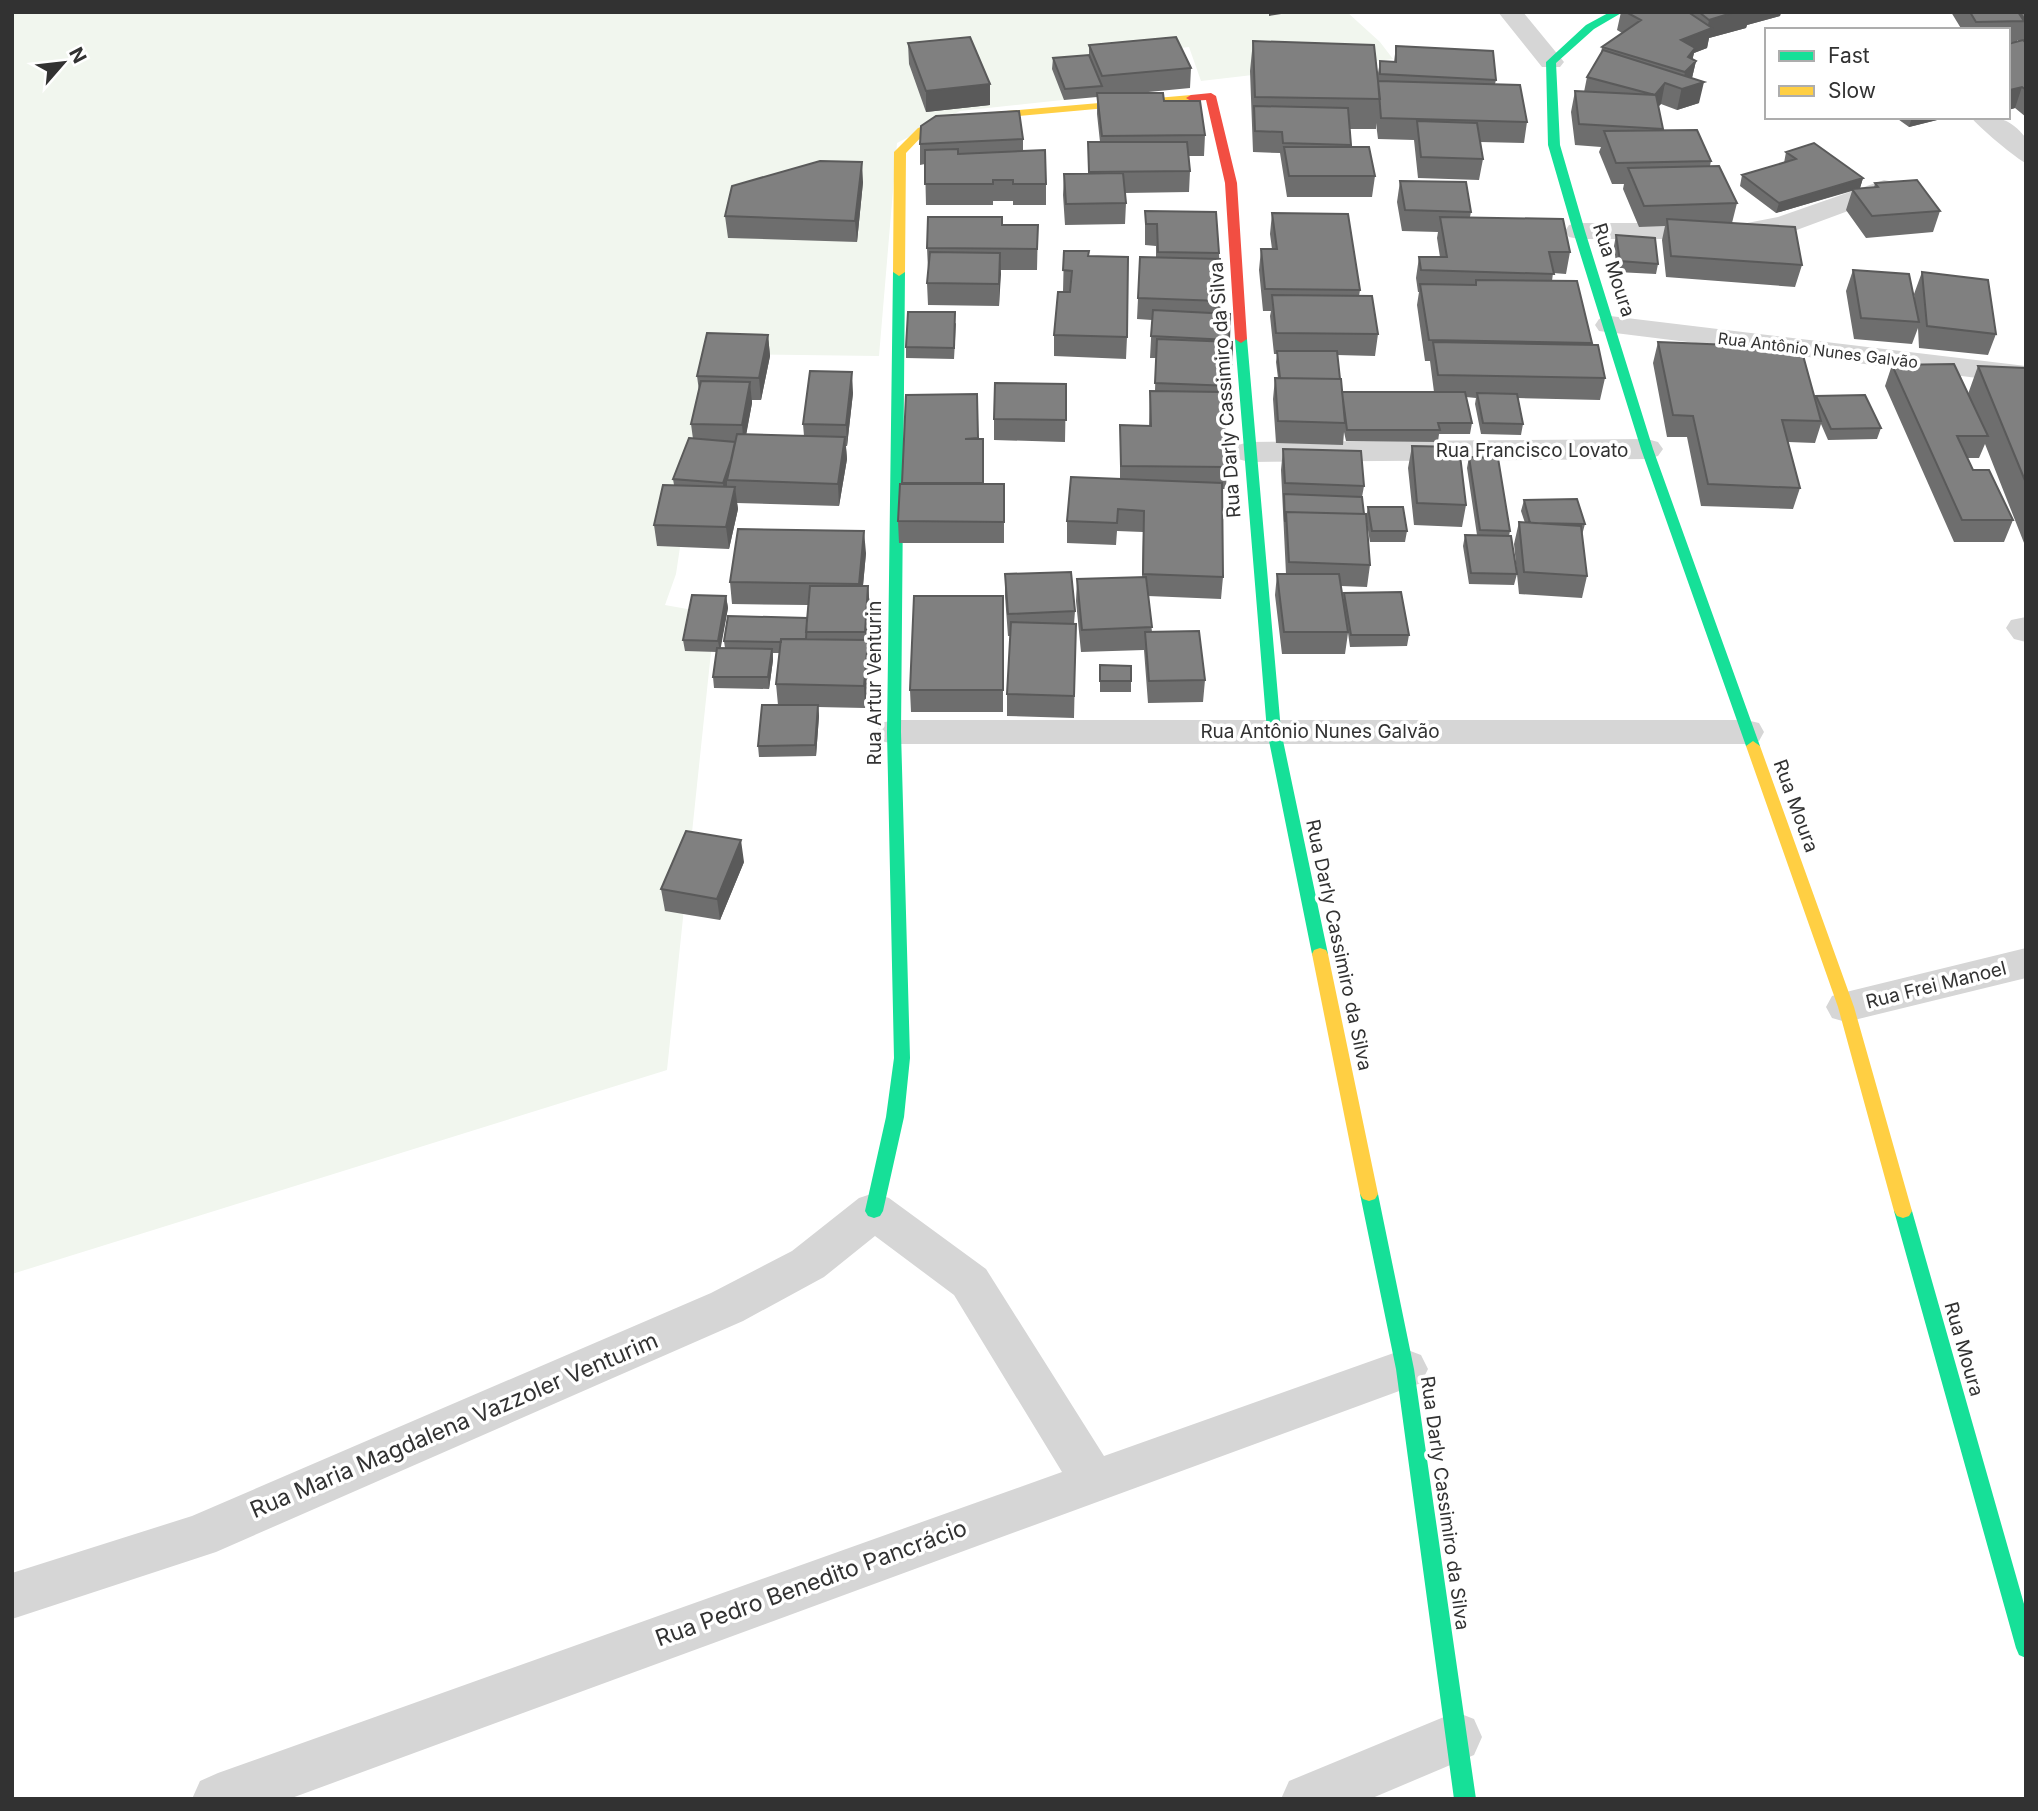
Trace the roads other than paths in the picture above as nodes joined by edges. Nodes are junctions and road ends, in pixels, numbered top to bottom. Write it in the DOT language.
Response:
graph roads {
  1 [pos="1510,12"];
  2 [pos="1618,12"];
  3 [pos="1551,62"];
  4 [pos="1211,96"];
  5 [pos="1987,119"];
  6 [pos="2026,155"];
  7 [pos="1884,188"];
  8 [pos="1579,231"];
  9 [pos="1610,325"];
  10 [pos="2026,375"];
  11 [pos="1647,449"];
  12 [pos="1249,452"];
  13 [pos="1274,731"];
  14 [pos="894,732"];
  15 [pos="1746,732"];
  16 [pos="2026,963"];
  17 [pos="1846,1007"];
  18 [pos="874,1210"];
  19 [pos="1405,1369"];
  20 [pos="1093,1480"];
  21 [pos="12,1595"];
  22 [pos="2026,1648"];
  23 [pos="1456,1737"];
  24 [pos="218,1799"];
  25 [pos="1307,1799"];
  26 [pos="1465,1799"];
  1 -- 3 [label="street"];
  2 -- 3 [label="street"];
  3 -- 8 [label="street, Rua Moura"];
  4 -- 12 [label="street, Rua Darly Cassimiro da Silva"];
  4 -- 14 [label="street, Rua Artur Venturin"];
  5 -- 6 [label="street"];
  7 -- 8 [label="street"];
  8 -- 9 [label="street, Rua Moura"];
  9 -- 10 [label="street, Rua Antônio Nunes Galvão"];
  9 -- 11 [label="street, Rua Moura"];
  11 -- 12 [label="street, Rua Francisco Lovato"];
  11 -- 15 [label="street, Rua Moura"];
  12 -- 13 [label="street, Rua Darly Cassimiro da Silva"];
  13 -- 14 [label="street, Rua Antônio Nunes Galvão"];
  13 -- 15 [label="street, Rua Antônio Nunes Galvão"];
  13 -- 19 [label="street, Rua Darly Cassimiro da Silva"];
  14 -- 18 [label="street, Rua Artur Venturin"];
  15 -- 17 [label="street, Rua Moura"];
  16 -- 17 [label="street, Rua Frei Manoel"];
  17 -- 22 [label="street, Rua Moura"];
  18 -- 20 [label="street"];
  18 -- 21 [label="street, Rua Maria Magdalena Vazzoler Venturim"];
  19 -- 20 [label="street, Rua Pedro Benedito Pancrácio"];
  19 -- 23 [label="street, Rua Darly Cassimiro da Silva"];
  20 -- 24 [label="street, Rua Pedro Benedito Pancrácio"];
  23 -- 25 [label="street"];
  23 -- 26 [label="street, Rua Darly Cassimiro da Silva"];
}
